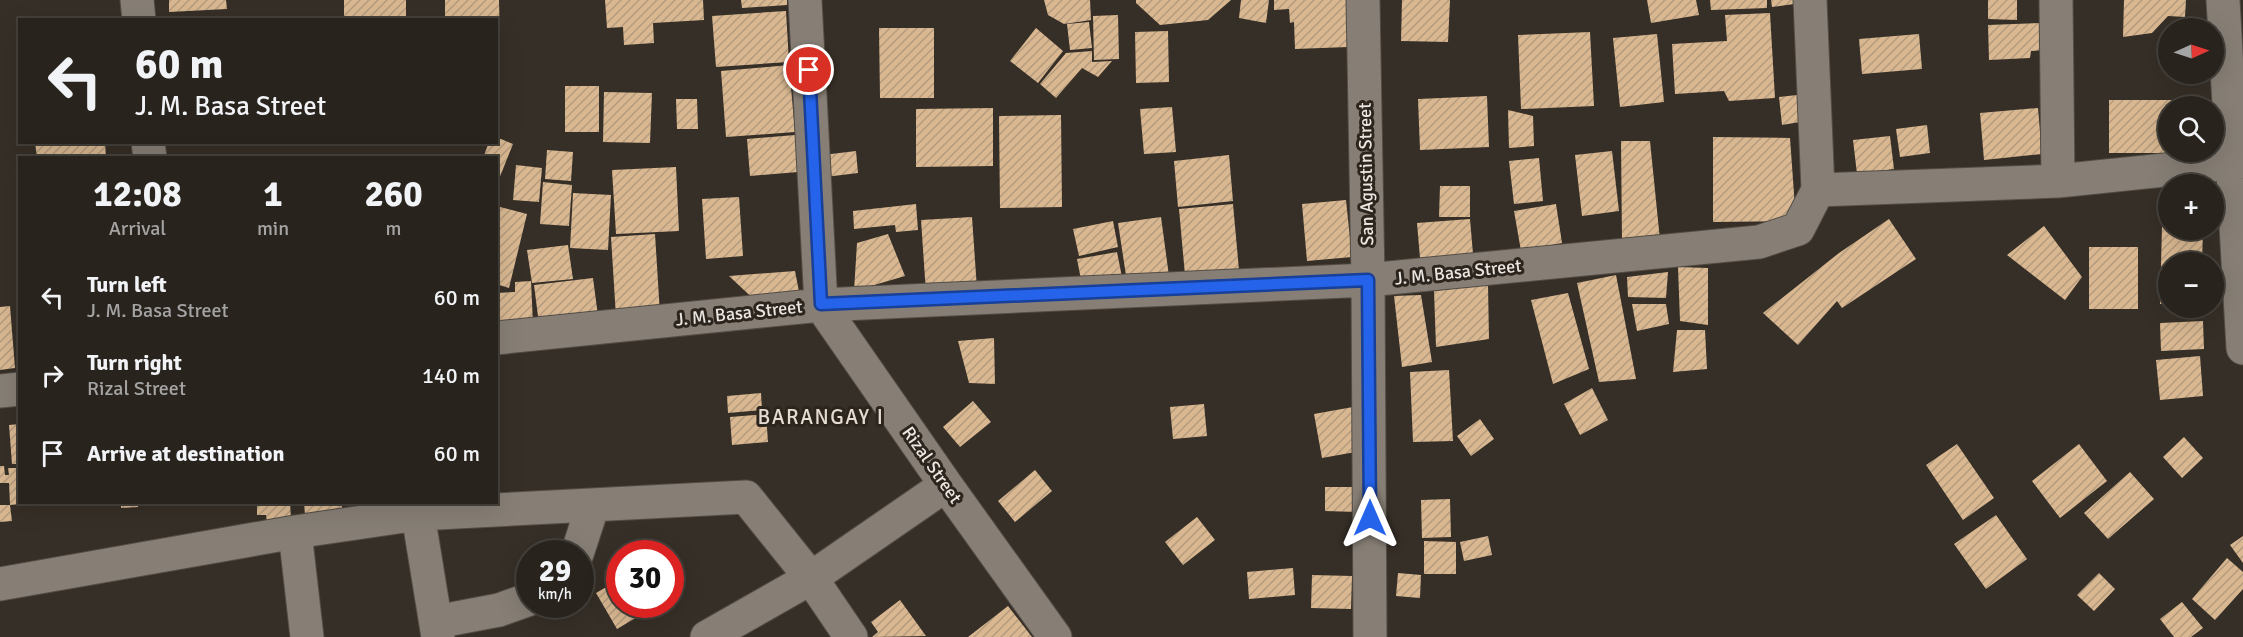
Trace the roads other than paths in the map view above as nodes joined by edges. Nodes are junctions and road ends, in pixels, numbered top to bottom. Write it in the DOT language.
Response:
graph roads {
  1 [pos="137,0"];
  2 [pos="806,0"];
  3 [pos="1363,0"];
  4 [pos="1809,0"];
  5 [pos="2056,0"];
  6 [pos="2223,0"];
  7 [pos="139,18"];
  8 [pos="2237,163"];
  9 [pos="2058,181"];
  10 [pos="1818,189"];
  11 [pos="1368,280"];
  12 [pos="821,304"];
  13 [pos="498,338"];
  14 [pos="2243,348"];
  15 [pos="18,389"];
  16 [pos="0,391"];
  17 [pos="946,485"];
  18 [pos="593,505"];
  19 [pos="417,508"];
  20 [pos="295,532"];
  21 [pos="582,540"];
  22 [pos="811,578"];
  23 [pos="0,584"];
  24 [pos="516,604"];
  25 [pos="437,629"];
  26 [pos="307,637"];
  27 [pos="707,637"];
  28 [pos="851,637"];
  29 [pos="1055,637"];
  30 [pos="1370,637"];
  1 -- 7 [label="street"];
  2 -- 12 [label="street"];
  3 -- 11 [label="street, San Agustin Street"];
  4 -- 10 [label="street"];
  5 -- 9 [label="street"];
  6 -- 8 [label="street"];
  8 -- 9 [label="street"];
  8 -- 14 [label="street"];
  9 -- 10 [label="street"];
  10 -- 11 [label="street, J. M. Basa Street"];
  11 -- 12 [label="street, J. M. Basa Street"];
  11 -- 30 [label="street, San Agustin Street"];
  12 -- 13 [label="street, J. M. Basa Street"];
  12 -- 17 [label="street, Rizal Street"];
  15 -- 16 [label="street"];
  17 -- 22 [label="street"];
  17 -- 29 [label="street, Rizal Street"];
  18 -- 19 [label="street"];
  18 -- 21 [label="street"];
  18 -- 22 [label="street"];
  19 -- 20 [label="street"];
  19 -- 25 [label="street"];
  20 -- 23 [label="street"];
  20 -- 26 [label="street"];
  22 -- 27 [label="street"];
  22 -- 28 [label="street"];
  24 -- 25 [label="street"];
}
